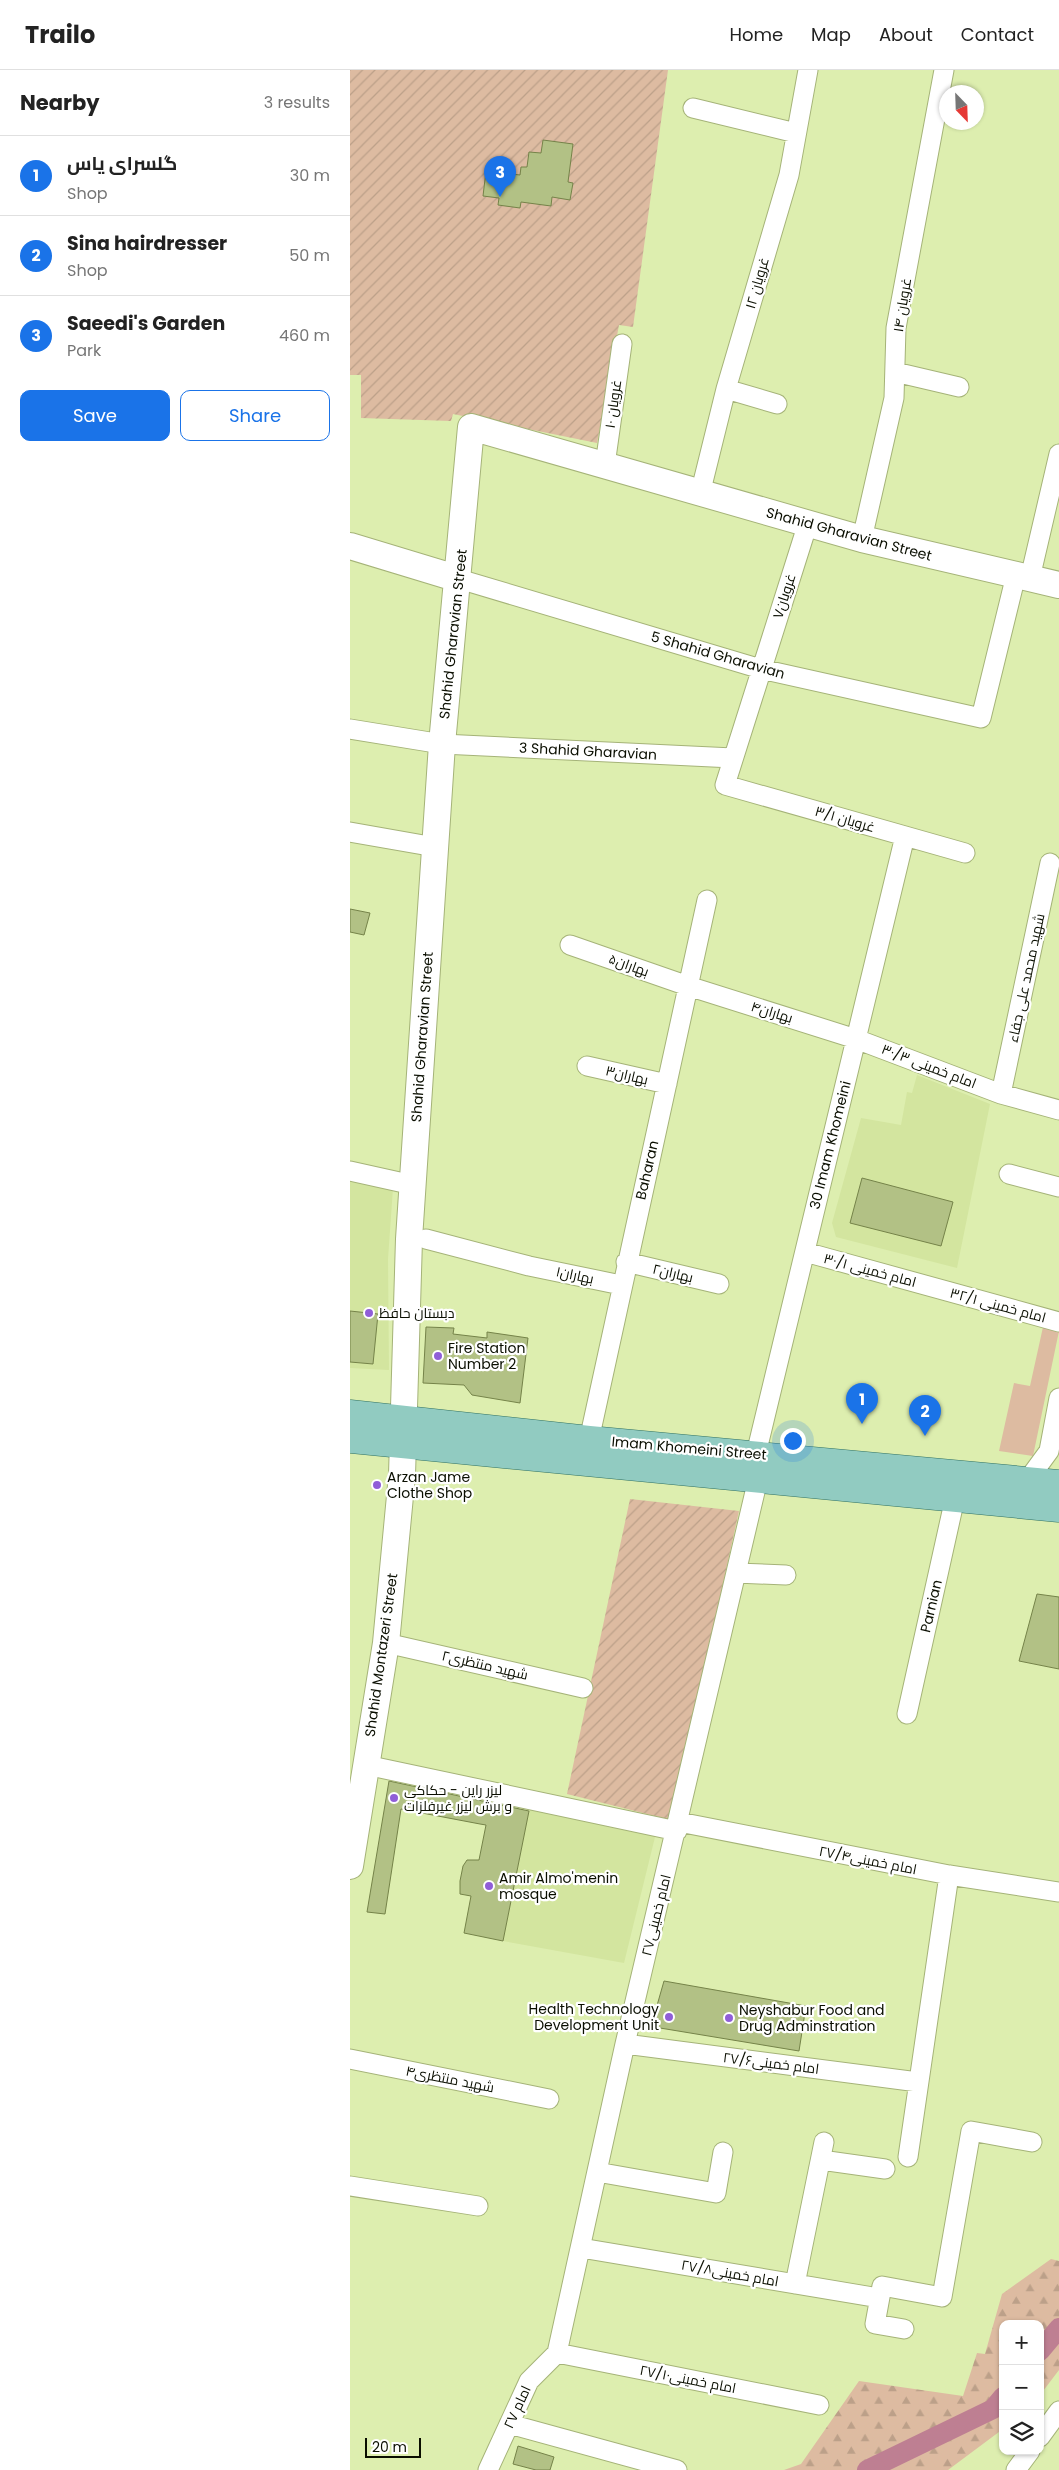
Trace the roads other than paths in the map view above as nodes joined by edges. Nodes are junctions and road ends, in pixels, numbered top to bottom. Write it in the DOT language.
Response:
graph roads {
  1 [pos="808,70"];
  2 [pos="944,70"];
  3 [pos="693,108"];
  4 [pos="796,133"];
  5 [pos="622,344"];
  6 [pos="895,372"];
  7 [pos="959,387"];
  8 [pos="726,389"];
  9 [pos="777,404"];
  10 [pos="1059,454"];
  11 [pos="604,465"];
  12 [pos="700,494"];
  13 [pos="808,523"];
  14 [pos="862,540"];
  15 [pos="356,548"];
  16 [pos="1023,577"];
  17 [pos="459,579"];
  18 [pos="1059,585"];
  19 [pos="761,669"];
  20 [pos="350,729"];
  21 [pos="442,744"];
  22 [pos="733,758"];
  23 [pos="725,785"];
  24 [pos="350,832"];
  25 [pos="905,836"];
  26 [pos="435,847"];
  27 [pos="965,853"];
  28 [pos="1050,863"];
  29 [pos="706,900"];
  30 [pos="570,944"];
  31 [pos="688,986"];
  32 [pos="856,1038"];
  33 [pos="587,1066"];
  34 [pos="666,1084"];
  35 [pos="1001,1094"];
  36 [pos="1059,1110"];
  37 [pos="350,1170"];
  38 [pos="1009,1174"];
  39 [pos="412,1185"];
  40 [pos="1059,1187"];
  41 [pos="426,1239"];
  42 [pos="805,1252"];
  43 [pos="626,1262"];
  44 [pos="719,1284"];
  45 [pos="621,1285"];
  46 [pos="936,1288"];
  47 [pos="1059,1322"];
  48 [pos="1059,1398"];
  49 [pos="350,1414"];
  50 [pos="403,1431"];
  51 [pos="350,1439"];
  52 [pos="589,1440"];
  53 [pos="1049,1451"];
  54 [pos="757,1466"];
  55 [pos="1059,1475"];
  56 [pos="1027,1481"];
  57 [pos="1059,1484"];
  58 [pos="955,1498"];
  59 [pos="1059,1508"];
  60 [pos="736,1573"];
  61 [pos="786,1576"];
  62 [pos="386,1643"];
  63 [pos="583,1688"];
  64 [pos="907,1714"];
  65 [pos="366,1765"];
  66 [pos="678,1827"];
  67 [pos="350,1866"];
  68 [pos="949,1875"];
  69 [pos="1059,1892"];
  70 [pos="625,2044"];
  71 [pos="350,2059"];
  72 [pos="918,2082"];
  73 [pos="549,2099"];
  74 [pos="1032,2142"];
  75 [pos="723,2152"];
  76 [pos="908,2157"];
  77 [pos="884,2169"];
  78 [pos="597,2172"];
  79 [pos="350,2186"];
  80 [pos="478,2206"];
  81 [pos="580,2248"];
  82 [pos="795,2284"];
  83 [pos="880,2298"];
  84 [pos="904,2329"];
  85 [pos="557,2353"];
  86 [pos="819,2405"];
  87 [pos="1059,2411"];
  88 [pos="509,2424"];
  89 [pos="1044,2432"];
  90 [pos="1027,2455"];
  91 [pos="488,2470"];
  92 [pos="677,2470"];
  93 [pos="1016,2470"];
  1 -- 4 [label="street, غرویان ۱۲"];
  2 -- 6 [label="street, غرویان ۱۴"];
  3 -- 4 [label="street"];
  4 -- 8 [label="street, غرویان ۱۲"];
  5 -- 11 [label="street, غرویان ۱۰"];
  6 -- 7 [label="street"];
  6 -- 14 [label="street, غرویان ۱۴"];
  8 -- 9 [label="street"];
  8 -- 12 [label="street, غرویان ۱۲"];
  10 -- 16 [label="street"];
  11 -- 12 [label="street, Shahid Gharavian Street"];
  11 -- 17 [label="street, Shahid Gharavian Street"];
  12 -- 13 [label="street, Shahid Gharavian Street"];
  13 -- 14 [label="street, Shahid Gharavian Street"];
  13 -- 19 [label="street, غرویان۷"];
  14 -- 16 [label="street, Shahid Gharavian Street"];
  15 -- 17 [label="street"];
  16 -- 18 [label="street, Shahid Gharavian Street"];
  16 -- 19 [label="street, 5 Shahid Gharavian"];
  17 -- 19 [label="street, 5 Shahid Gharavian"];
  17 -- 21 [label="street, Shahid Gharavian Street"];
  19 -- 22 [label="street, غرویان۷"];
  20 -- 21 [label="street, 3 Shahid Gharavian"];
  21 -- 22 [label="street, 3 Shahid Gharavian"];
  21 -- 26 [label="street, Shahid Gharavian Street"];
  22 -- 23 [label="street, غرویان۷"];
  23 -- 25 [label="street, غرویان ۳/۱"];
  24 -- 26 [label="street"];
  25 -- 27 [label="street, غرویان ۳/۱"];
  25 -- 32 [label="street, 30 Imam Khomeini"];
  26 -- 39 [label="street, Shahid Gharavian Street"];
  28 -- 35 [label="street, شهید محمد علی جفاء"];
  29 -- 31 [label="street, Baharan"];
  30 -- 31 [label="street, بهاران۵"];
  31 -- 32 [label="street, بهاران۴"];
  31 -- 34 [label="street, Baharan"];
  32 -- 35 [label="street, امام خمینی ۳۰/۳"];
  32 -- 42 [label="street, 30 Imam Khomeini"];
  33 -- 34 [label="street, بهاران۳"];
  34 -- 43 [label="street, Baharan"];
  35 -- 36 [label="street, امام خمینی ۳۰/۳"];
  37 -- 39 [label="street"];
  38 -- 40 [label="street"];
  39 -- 50 [label="street, Shahid Gharavian Street"];
  41 -- 45 [label="street, بهاران۱"];
  42 -- 46 [label="street, امام خمینی ۳۰/۱"];
  42 -- 54 [label="street, 30 Imam Khomeini"];
  43 -- 44 [label="street, بهاران۲"];
  43 -- 45 [label="street, Baharan"];
  45 -- 52 [label="street, Baharan"];
  46 -- 47 [label="street, امام خمینی ۳۲/۱"];
  48 -- 53 [label="street"];
  49 -- 50 [label="main road, Imam Khomeini Street"];
  50 -- 51 [label="main road, Imam Khomeini Street"];
  50 -- 52 [label="main road, Imam Khomeini Street"];
  50 -- 54 [label="main road, Imam Khomeini Street"];
  50 -- 62 [label="street, Shahid Montazeri Street"];
  52 -- 54 [label="main road, Imam Khomeini Street"];
  53 -- 55 [label="street"];
  53 -- 56 [label="street"];
  54 -- 56 [label="main road, Imam Khomeini Street"];
  54 -- 58 [label="main road, Imam Khomeini Street"];
  54 -- 60 [label="street, امام خمینی۲۷"];
  56 -- 57 [label="main road, Imam Khomeini Street"];
  58 -- 59 [label="main road, Imam Khomeini Street"];
  58 -- 64 [label="street, Parnian"];
  60 -- 61 [label="street"];
  60 -- 66 [label="street, امام خمینی۲۷"];
  62 -- 63 [label="street, شهید منتظری۲"];
  62 -- 65 [label="street, Shahid Montazeri Street"];
  65 -- 66 [label="street, امام خمینی۲۷/۴"];
  65 -- 67 [label="street, Shahid Montazeri Street"];
  66 -- 68 [label="street, امام خمینی۲۷/۴"];
  66 -- 70 [label="street, امام خمینی۲۷"];
  68 -- 69 [label="street, امام خمینی۲۷/۴"];
  68 -- 72 [label="street"];
  70 -- 72 [label="street, امام خمینی۲۷/۶"];
  70 -- 78 [label="street, امام خمینی۲۷"];
  71 -- 73 [label="street, شهید منتظری۴"];
  72 -- 76 [label="street"];
  74 -- 83 [label="street"];
  75 -- 78 [label="street"];
  77 -- 82 [label="street"];
  78 -- 81 [label="street, امام خمینی۲۷"];
  79 -- 80 [label="street"];
  81 -- 82 [label="street, امام خمینی۲۷/۸"];
  81 -- 85 [label="street, امام خمینی۲۷"];
  82 -- 83 [label="street, امام خمینی۲۷/۸"];
  83 -- 84 [label="street"];
  85 -- 86 [label="street, امام خمینی۲۷/۱۰"];
  85 -- 88 [label="street, امام ۲۷"];
  87 -- 89 [label="street"];
  88 -- 91 [label="street, امام ۲۷"];
  88 -- 92 [label="street"];
  90 -- 93 [label="street"];
}
